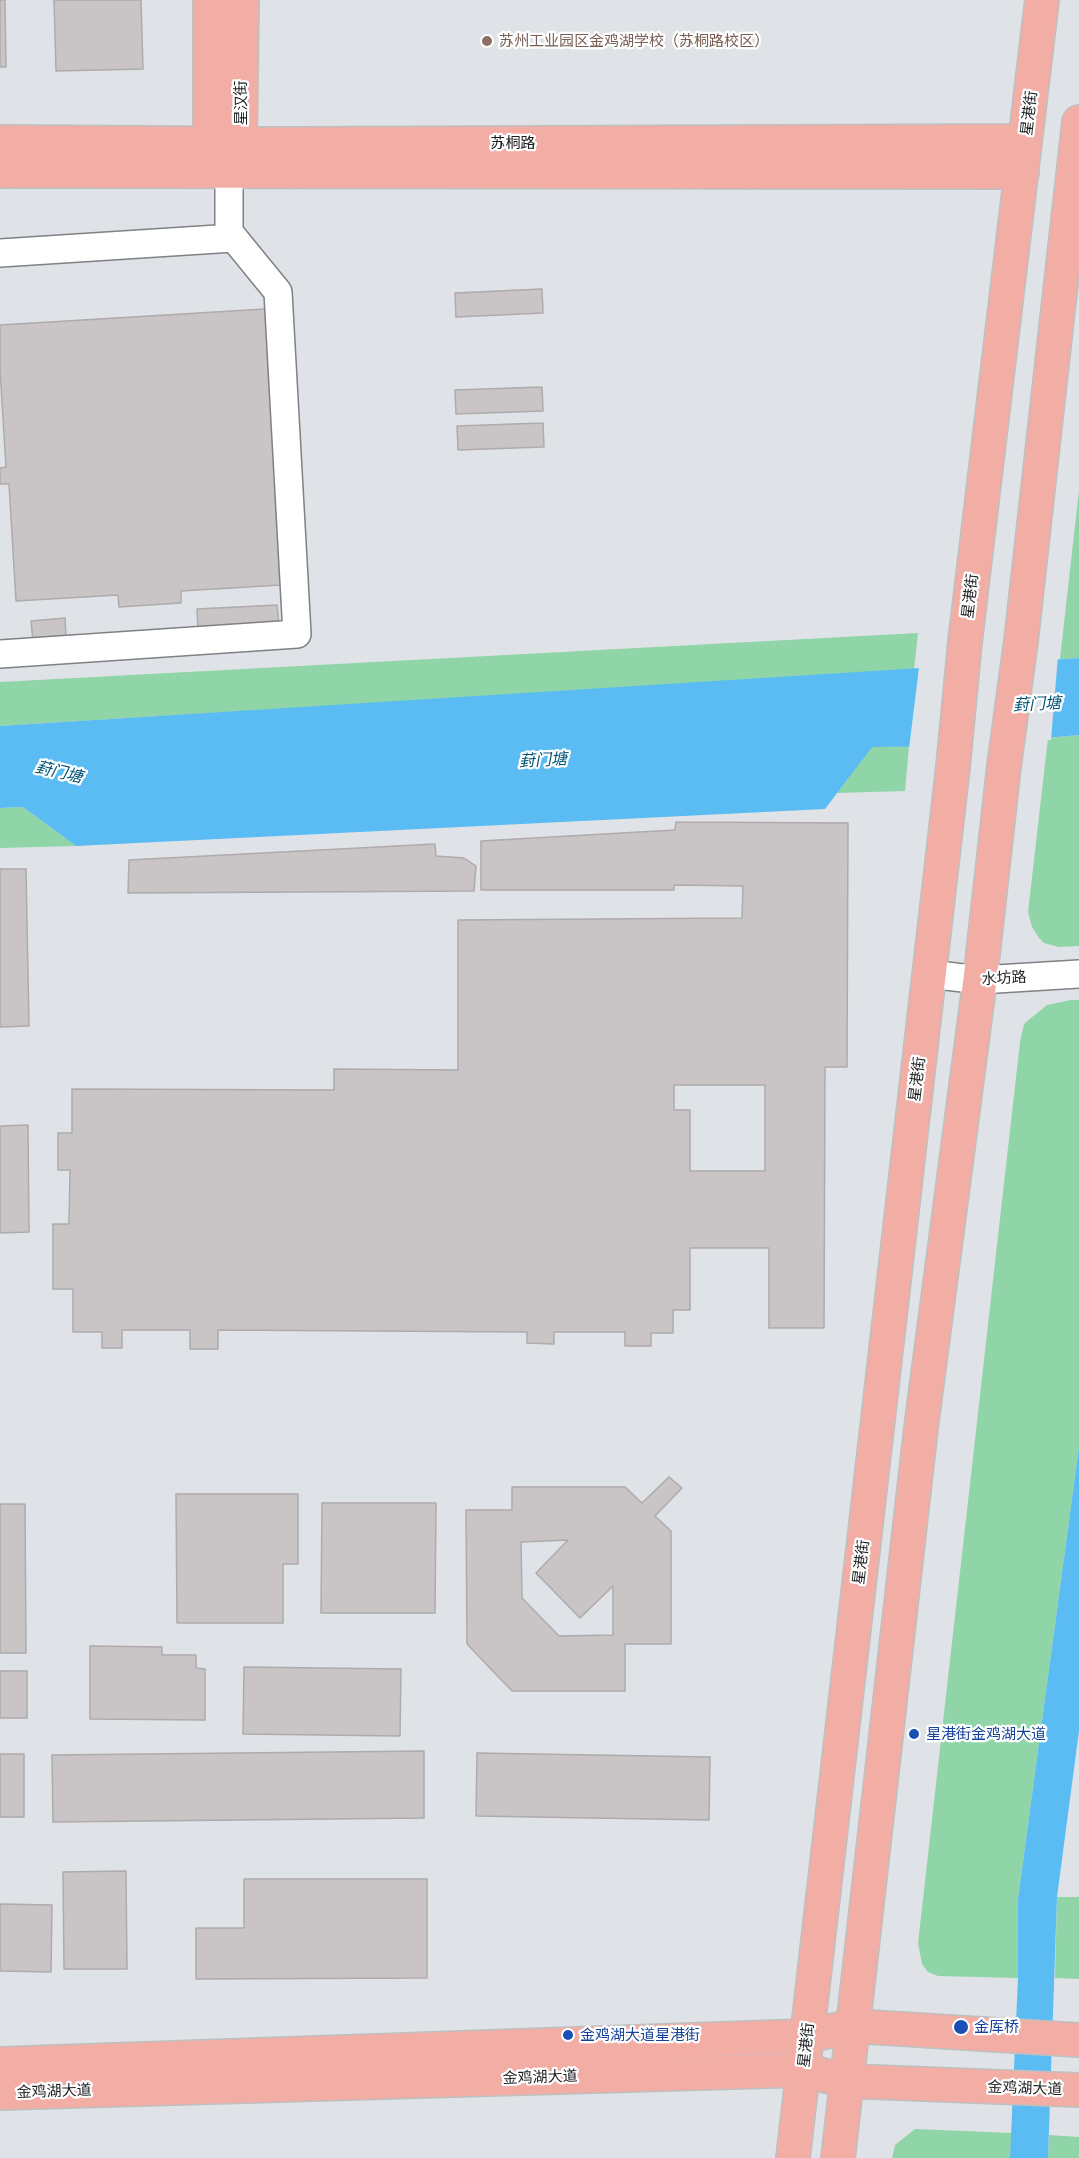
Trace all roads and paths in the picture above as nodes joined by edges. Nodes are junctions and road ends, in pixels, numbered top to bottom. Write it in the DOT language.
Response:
graph roads {
  1 [pos="210,0"];
  2 [pos="242,0"];
  3 [pos="1042,0"];
  4 [pos="1079,122"];
  5 [pos="0,142"];
  6 [pos="225,143"];
  7 [pos="1024,156"];
  8 [pos="532,157"];
  9 [pos="0,171"];
  10 [pos="225,171"];
  11 [pos="233,238"];
  12 [pos="0,253"];
  13 [pos="0,643"];
  14 [pos="0,654"];
  15 [pos="929,974"];
  16 [pos="1079,974"];
  17 [pos="980,980"];
  18 [pos="853,2026"];
  19 [pos="807,2036"];
  20 [pos="1068,2040"];
  21 [pos="0,2064"];
  22 [pos="803,2070"];
  23 [pos="846,2081"];
  24 [pos="1069,2090"];
  25 [pos="0,2093"];
  26 [pos="793,2158"];
  27 [pos="838,2158"];
  1 -- 6 [label="main road, 星汉街"];
  2 -- 6 [label="main road, 星汉街"];
  3 -- 7 [label="main road, 星港街"];
  4 -- 17 [label="main road"];
  5 -- 6 [label="main road, 苏桐路"];
  6 -- 8 [label="main road, 苏桐路"];
  6 -- 10 [label="main road, 星汉街"];
  7 -- 8 [label="main road, 苏桐路"];
  7 -- 15 [label="main road, 星港街"];
  8 -- 10 [label="main road, 苏桐路"];
  9 -- 10 [label="main road, 苏桐路"];
  10 -- 11 [label="street"];
  11 -- 12 [label="street"];
  11 -- 14 [label="street"];
  13 -- 14 [label="street"];
  15 -- 17 [label="street, 水坊路"];
  15 -- 19 [label="main road, 星港街"];
  16 -- 17 [label="street, 水坊路"];
  17 -- 18 [label="main road"];
  18 -- 19 [label="main road, 金鸡湖大道"];
  18 -- 20 [label="main road, 金鸡湖大道"];
  18 -- 23 [label="main road"];
  19 -- 21 [label="main road, 金鸡湖大道"];
  19 -- 22 [label="main road, 星港街"];
  22 -- 23 [label="main road, 金鸡湖大道"];
  22 -- 25 [label="main road, 金鸡湖大道"];
  22 -- 26 [label="main road, 星港街"];
  23 -- 24 [label="main road, 金鸡湖大道"];
  23 -- 27 [label="main road"];
}
